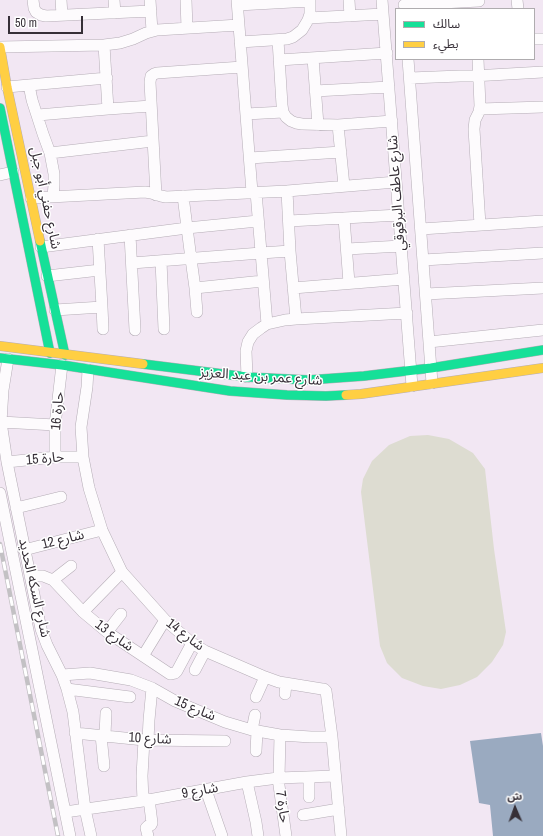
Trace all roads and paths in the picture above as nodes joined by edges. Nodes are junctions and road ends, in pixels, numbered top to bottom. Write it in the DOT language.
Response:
graph roads {
  1 [pos="33,0"];
  2 [pos="61,0"];
  3 [pos="114,0"];
  4 [pos="150,0"];
  5 [pos="186,0"];
  6 [pos="310,0"];
  7 [pos="349,0"];
  8 [pos="382,0"];
  9 [pos="237,3"];
  10 [pos="479,3"];
  11 [pos="404,5"];
  12 [pos="151,11"];
  13 [pos="115,13"];
  14 [pos="383,14"];
  15 [pos="62,15"];
  16 [pos="350,16"];
  17 [pos="309,18"];
  18 [pos="239,25"];
  19 [pos="187,28"];
  20 [pos="152,31"];
  21 [pos="278,40"];
  22 [pos="240,42"];
  23 [pos="104,45"];
  24 [pos="0,47"];
  25 [pos="386,53"];
  26 [pos="312,58"];
  27 [pos="279,60"];
  28 [pos="408,60"];
  29 [pos="478,60"];
  30 [pos="242,66"];
  31 [pos="543,72"];
  32 [pos="479,76"];
  33 [pos="107,78"];
  34 [pos="410,78"];
  35 [pos="29,85"];
  36 [pos="389,86"];
  37 [pos="7,87"];
  38 [pos="315,91"];
  39 [pos="151,106"];
  40 [pos="543,107"];
  41 [pos="0,108"];
  42 [pos="108,109"];
  43 [pos="480,109"];
  44 [pos="283,112"];
  45 [pos="246,114"];
  46 [pos="38,115"];
  47 [pos="392,122"];
  48 [pos="318,125"];
  49 [pos="338,125"];
  50 [pos="153,141"];
  51 [pos="341,152"];
  52 [pos="50,153"];
  53 [pos="250,158"];
  54 [pos="13,172"];
  55 [pos="0,175"];
  56 [pos="396,182"];
  57 [pos="344,186"];
  58 [pos="287,191"];
  59 [pos="254,192"];
  60 [pos="156,194"];
  61 [pos="183,196"];
  62 [pos="53,197"];
  63 [pos="31,198"];
  64 [pos="399,215"];
  65 [pos="344,218"];
  66 [pos="258,221"];
  67 [pos="543,221"];
  68 [pos="289,222"];
  69 [pos="480,225"];
  70 [pos="187,228"];
  71 [pos="421,230"];
  72 [pos="130,236"];
  73 [pos="98,239"];
  74 [pos="401,246"];
  75 [pos="41,247"];
  76 [pos="347,249"];
  77 [pos="290,252"];
  78 [pos="261,253"];
  79 [pos="543,253"];
  80 [pos="191,259"];
  81 [pos="423,260"];
  82 [pos="161,261"];
  83 [pos="132,264"];
  84 [pos="100,270"];
  85 [pos="47,276"];
  86 [pos="404,279"];
  87 [pos="263,281"];
  88 [pos="349,283"];
  89 [pos="195,288"];
  90 [pos="293,288"];
  91 [pos="543,288"];
  92 [pos="426,294"];
  93 [pos="102,307"];
  94 [pos="55,310"];
  95 [pos="197,312"];
  96 [pos="407,313"];
  97 [pos="296,319"];
  98 [pos="267,324"];
  99 [pos="102,329"];
  100 [pos="164,329"];
  101 [pos="135,330"];
  102 [pos="543,330"];
  103 [pos="429,342"];
  104 [pos="0,346"];
  105 [pos="543,350"];
  106 [pos="50,353"];
  107 [pos="4,359"];
  108 [pos="64,360"];
  109 [pos="431,368"];
  110 [pos="543,368"];
  111 [pos="88,370"];
  112 [pos="411,370"];
  113 [pos="247,377"];
  114 [pos="432,384"];
  115 [pos="412,386"];
  116 [pos="1,422"];
  117 [pos="55,425"];
  118 [pos="55,457"];
  119 [pos="83,457"];
  120 [pos="7,462"];
  121 [pos="0,493"];
  122 [pos="61,497"];
  123 [pos="16,508"];
  124 [pos="102,530"];
  125 [pos="24,550"];
  126 [pos="71,566"];
  127 [pos="122,572"];
  128 [pos="30,576"];
  129 [pos="53,580"];
  130 [pos="83,612"];
  131 [pos="121,614"];
  132 [pos="164,620"];
  133 [pos="107,632"];
  134 [pos="192,643"];
  135 [pos="205,651"];
  136 [pos="143,656"];
  137 [pos="195,670"];
  138 [pos="62,675"];
  139 [pos="265,677"];
  140 [pos="152,688"];
  141 [pos="67,689"];
  142 [pos="130,697"];
  143 [pos="256,697"];
  144 [pos="106,713"];
  145 [pos="255,715"];
  146 [pos="254,731"];
  147 [pos="75,733"];
  148 [pos="103,735"];
  149 [pos="280,735"];
  150 [pos="332,737"];
  151 [pos="146,740"];
  152 [pos="225,742"];
  153 [pos="256,751"];
  154 [pos="104,766"];
  155 [pos="335,776"];
  156 [pos="309,777"];
  157 [pos="278,778"];
  158 [pos="247,782"];
  159 [pos="206,790"];
  160 [pos="309,797"];
  161 [pos="146,800"];
  162 [pos="85,808"];
  163 [pos="339,809"];
  164 [pos="65,812"];
  165 [pos="303,815"];
  166 [pos="70,836"];
  167 [pos="91,836"];
  168 [pos="148,836"];
  169 [pos="222,836"];
  170 [pos="258,836"];
  171 [pos="286,836"];
  172 [pos="341,836"];
  1 -- 15 [label="street"];
  2 -- 15 [label="street"];
  3 -- 13 [label="street"];
  4 -- 12 [label="street"];
  5 -- 19 [label="street"];
  6 -- 9 [label="street"];
  6 -- 17 [label="street"];
  7 -- 16 [label="street"];
  8 -- 14 [label="street, شارع عاطف البرقوقي"];
  9 -- 18 [label="street"];
  10 -- 11 [label="street"];
  12 -- 13 [label="street"];
  12 -- 20 [label="street"];
  13 -- 15 [label="street"];
  14 -- 16 [label="street"];
  14 -- 25 [label="street, شارع عاطف البرقوقي"];
  16 -- 17 [label="street"];
  17 -- 21 [label="street"];
  18 -- 19 [label="street"];
  18 -- 22 [label="street"];
  19 -- 20 [label="street"];
  20 -- 23 [label="street"];
  21 -- 22 [label="street"];
  21 -- 27 [label="street"];
  22 -- 30 [label="street"];
  23 -- 24 [label="street"];
  23 -- 33 [label="street"];
  24 -- 37 [label="main road, شارع حفني أبو جبل"];
  25 -- 26 [label="street"];
  25 -- 36 [label="street, شارع عاطف البرقوقي"];
  26 -- 27 [label="street"];
  26 -- 38 [label="street"];
  27 -- 44 [label="street"];
  28 -- 34 [label="street, شارع عاطف البرقوقي"];
  29 -- 32 [label="street"];
  30 -- 39 [label="street"];
  30 -- 45 [label="street"];
  31 -- 32 [label="street"];
  32 -- 34 [label="street"];
  32 -- 43 [label="street"];
  33 -- 35 [label="street"];
  33 -- 42 [label="street"];
  34 -- 71 [label="street, شارع عاطف البرقوقي"];
  35 -- 37 [label="street"];
  35 -- 46 [label="street"];
  36 -- 38 [label="street"];
  36 -- 47 [label="street, شارع عاطف البرقوقي"];
  37 -- 63 [label="main road, شارع حفني أبو جبل"];
  38 -- 48 [label="street"];
  39 -- 42 [label="street"];
  39 -- 50 [label="street"];
  40 -- 43 [label="street"];
  41 -- 54 [label="main road, شارع حفني أبو جبل"];
  42 -- 46 [label="street"];
  43 -- 69 [label="street"];
  44 -- 45 [label="street"];
  44 -- 48 [label="street"];
  45 -- 53 [label="street"];
  46 -- 52 [label="street"];
  47 -- 49 [label="street"];
  47 -- 56 [label="street, شارع عاطف البرقوقي"];
  48 -- 49 [label="street"];
  49 -- 51 [label="street"];
  50 -- 52 [label="street"];
  50 -- 60 [label="street"];
  51 -- 53 [label="street"];
  51 -- 57 [label="street"];
  52 -- 62 [label="street"];
  53 -- 59 [label="street"];
  54 -- 55 [label="street"];
  54 -- 106 [label="main road, شارع حفني أبو جبل"];
  56 -- 57 [label="street"];
  56 -- 64 [label="street, شارع عاطف البرقوقي"];
  57 -- 58 [label="street"];
  58 -- 59 [label="street"];
  58 -- 68 [label="street"];
  59 -- 61 [label="street"];
  59 -- 66 [label="street"];
  60 -- 61 [label="street"];
  60 -- 62 [label="street"];
  61 -- 70 [label="street"];
  62 -- 63 [label="street"];
  63 -- 75 [label="main road, شارع حفني أبو جبل"];
  64 -- 65 [label="street"];
  64 -- 74 [label="street, شارع عاطف البرقوقي"];
  65 -- 68 [label="street"];
  65 -- 76 [label="street"];
  66 -- 70 [label="street"];
  66 -- 78 [label="street"];
  67 -- 69 [label="street"];
  68 -- 77 [label="street"];
  69 -- 71 [label="street"];
  70 -- 72 [label="street"];
  70 -- 80 [label="street"];
  71 -- 81 [label="street, شارع عاطف البرقوقي"];
  72 -- 73 [label="street"];
  72 -- 83 [label="street"];
  73 -- 75 [label="street"];
  73 -- 84 [label="street"];
  74 -- 76 [label="street"];
  74 -- 86 [label="street, شارع عاطف البرقوقي"];
  75 -- 85 [label="main road, شارع حفني أبو جبل"];
  76 -- 88 [label="street"];
  77 -- 78 [label="street"];
  77 -- 90 [label="street"];
  78 -- 80 [label="street"];
  78 -- 87 [label="street"];
  79 -- 81 [label="street"];
  80 -- 82 [label="street"];
  80 -- 89 [label="street"];
  81 -- 92 [label="street, شارع عاطف البرقوقي"];
  82 -- 83 [label="street"];
  82 -- 100 [label="street"];
  83 -- 101 [label="street"];
  84 -- 85 [label="street"];
  84 -- 93 [label="street"];
  85 -- 94 [label="main road, شارع حفني أبو جبل"];
  86 -- 88 [label="street"];
  86 -- 96 [label="street, شارع عاطف البرقوقي"];
  87 -- 89 [label="street"];
  87 -- 98 [label="street"];
  88 -- 90 [label="street"];
  89 -- 95 [label="street"];
  90 -- 97 [label="street"];
  91 -- 92 [label="street"];
  92 -- 103 [label="street, شارع عاطف البرقوقي"];
  93 -- 94 [label="street"];
  93 -- 99 [label="street"];
  94 -- 108 [label="main road, شارع حفني أبو جبل"];
  96 -- 97 [label="street"];
  96 -- 112 [label="street, شارع عاطف البرقوقي"];
  97 -- 98 [label="street"];
  98 -- 113 [label="street"];
  102 -- 103 [label="street"];
  103 -- 109 [label="street, شارع عاطف البرقوقي"];
  104 -- 106 [label="main road, شارع عمر بن عبد العزيز"];
  105 -- 109 [label="main road, شارع عمر بن عبد العزيز"];
  106 -- 108 [label="main road, شارع عمر بن عبد العزيز"];
  107 -- 108 [label="main road, شارع عمر بن عبد العزيز"];
  107 -- 116 [label="street, شارع السكه الحديد"];
  108 -- 111 [label="main road, شارع عمر بن عبد العزيز"];
  108 -- 113 [label="main road, شارع عمر بن عبد العزيز"];
  108 -- 117 [label="street, حارة 16"];
  109 -- 112 [label="main road, شارع عمر بن عبد العزيز"];
  109 -- 114 [label="street, شارع عاطف البرقوقي"];
  110 -- 114 [label="main road, شارع عمر بن عبد العزيز"];
  111 -- 115 [label="main road, شارع عمر بن عبد العزيز"];
  111 -- 119 [label="street, شارع 14"];
  112 -- 113 [label="main road, شارع عمر بن عبد العزيز"];
  112 -- 115 [label="street, شارع عاطف البرقوقي"];
  114 -- 115 [label="main road, شارع عمر بن عبد العزيز"];
  116 -- 117 [label="street"];
  116 -- 120 [label="street, شارع السكه الحديد"];
  117 -- 118 [label="street, حارة 16"];
  118 -- 119 [label="street, حارة 15"];
  118 -- 120 [label="street, حارة 15"];
  119 -- 124 [label="street, شارع 14"];
  120 -- 123 [label="street, شارع السكه الحديد"];
  121 -- 164 [label="street, شارع السكه الحديد"];
  122 -- 123 [label="street"];
  123 -- 125 [label="street, شارع السكه الحديد"];
  124 -- 125 [label="street, شارع 12"];
  124 -- 127 [label="street, شارع 14"];
  125 -- 128 [label="street, شارع السكه الحديد"];
  126 -- 129 [label="street"];
  127 -- 130 [label="street"];
  127 -- 132 [label="street, شارع 14"];
  128 -- 129 [label="street"];
  128 -- 138 [label="street, شارع السكه الحديد"];
  129 -- 130 [label="street, شارع 13"];
  130 -- 133 [label="street, شارع 13"];
  131 -- 133 [label="street"];
  132 -- 134 [label="street, شارع 14"];
  132 -- 136 [label="street"];
  133 -- 136 [label="street, شارع 13"];
  134 -- 135 [label="street, شارع 14"];
  134 -- 136 [label="street, شارع 13"];
  135 -- 137 [label="street"];
  135 -- 139 [label="street, شارع 14"];
  138 -- 140 [label="street, شارع 15"];
  138 -- 141 [label="street, شارع السكه الحديد"];
  139 -- 143 [label="street"];
  139 -- 150 [label="street, شارع 14"];
  140 -- 146 [label="street, شارع 15"];
  140 -- 151 [label="street"];
  141 -- 142 [label="street"];
  141 -- 147 [label="street, شارع السكه الحديد"];
  144 -- 148 [label="street"];
  145 -- 146 [label="street"];
  146 -- 149 [label="street, شارع 15"];
  146 -- 153 [label="street"];
  147 -- 148 [label="street, شارع 10"];
  147 -- 162 [label="street, شارع السكه الحديد"];
  148 -- 151 [label="street, شارع 10"];
  148 -- 154 [label="street"];
  149 -- 150 [label="street, شارع 15"];
  149 -- 157 [label="street, حارة 7"];
  150 -- 155 [label="street, شارع 14"];
  151 -- 152 [label="street, شارع 10"];
  151 -- 161 [label="street"];
  155 -- 156 [label="street, شارع 9"];
  155 -- 163 [label="street, شارع 14"];
  156 -- 157 [label="street, شارع 9"];
  156 -- 160 [label="street"];
  157 -- 158 [label="street, شارع 9"];
  157 -- 171 [label="street, حارة 7"];
  158 -- 159 [label="street, شارع 9"];
  158 -- 170 [label="street"];
  159 -- 161 [label="street, شارع 9"];
  159 -- 169 [label="street"];
  161 -- 162 [label="street, شارع 9"];
  161 -- 168 [label="street"];
  162 -- 164 [label="street, شارع 9"];
  162 -- 167 [label="street, شارع السكه الحديد"];
  163 -- 165 [label="street"];
  163 -- 172 [label="street, شارع 14"];
  164 -- 166 [label="street, شارع السكه الحديد"];
}
